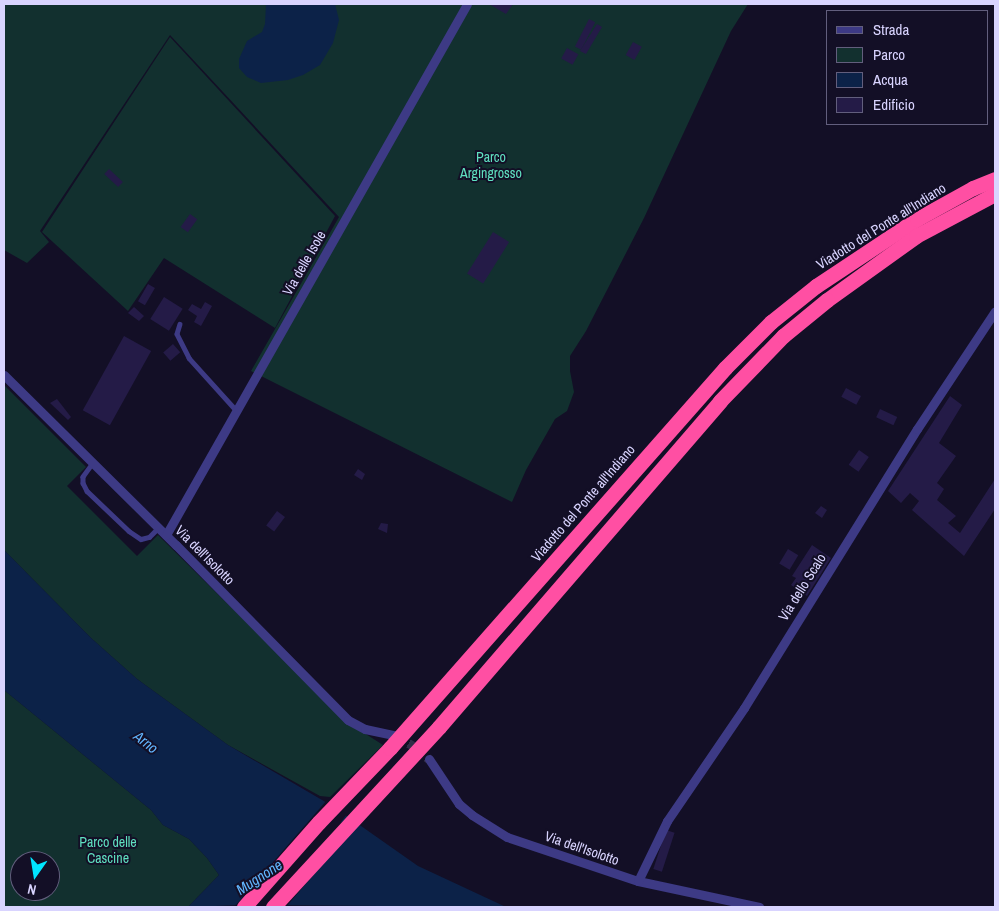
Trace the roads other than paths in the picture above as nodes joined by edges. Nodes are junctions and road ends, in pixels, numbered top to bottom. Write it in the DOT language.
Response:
graph roads {
  1 [pos="467,4"];
  2 [pos="995,180"];
  3 [pos="995,194"];
  4 [pos="995,311"];
  5 [pos="180,324"];
  6 [pos="4,375"];
  7 [pos="236,410"];
  8 [pos="93,463"];
  9 [pos="158,528"];
  10 [pos="166,535"];
  11 [pos="397,736"];
  12 [pos="429,759"];
  13 [pos="638,881"];
  14 [pos="244,907"];
  15 [pos="274,907"];
  16 [pos="758,907"];
  1 -- 7 [label="street, Via delle Isole"];
  2 -- 14 [label="highway, Viadotto del Ponte all'Indiano, bridge"];
  3 -- 15 [label="highway, Viadotto del Ponte all'Indiano, bridge"];
  4 -- 13 [label="street, Via dello Scalo"];
  5 -- 7 [label="lane"];
  6 -- 8 [label="street, Via dell'Isolotto"];
  7 -- 10 [label="street, Via delle Isole"];
  8 -- 9 [label="street, Via dell'Isolotto"];
  8 -- 9 [label="lane"];
  9 -- 10 [label="street, Via dell'Isolotto"];
  10 -- 11 [label="street, Via dell'Isolotto"];
  12 -- 13 [label="street, Via dell'Isolotto"];
  13 -- 16 [label="street, Via dell'Isolotto"];
}
